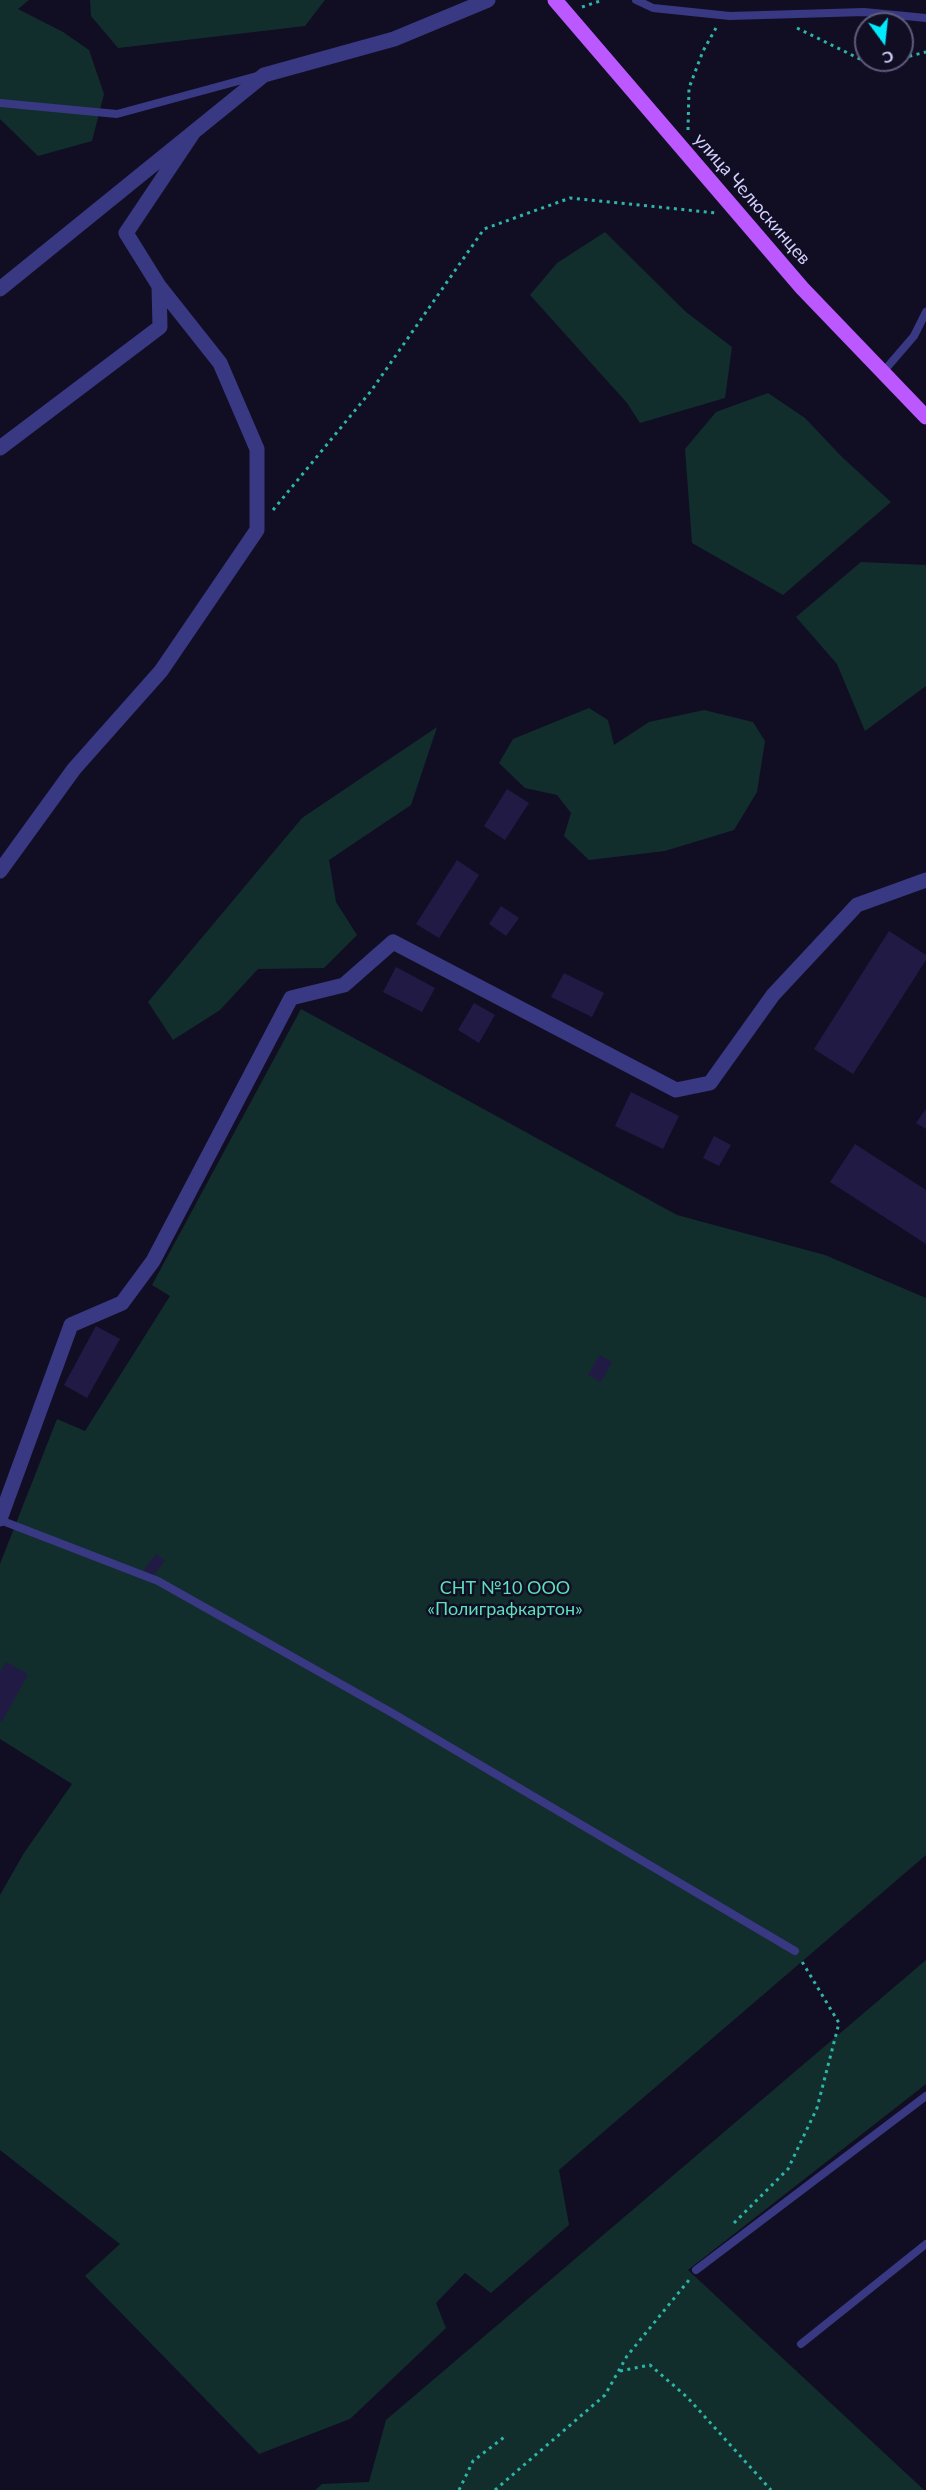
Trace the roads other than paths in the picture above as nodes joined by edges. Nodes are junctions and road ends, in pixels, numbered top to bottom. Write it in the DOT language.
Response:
graph roads {
  1 [pos="488,0"];
  2 [pos="555,0"];
  3 [pos="636,0"];
  4 [pos="926,18"];
  5 [pos="264,75"];
  6 [pos="0,103"];
  7 [pos="193,133"];
  8 [pos="159,286"];
  9 [pos="0,290"];
  10 [pos="926,312"];
  11 [pos="883,372"];
  12 [pos="926,417"];
  13 [pos="0,448"];
  14 [pos="0,871"];
  15 [pos="926,880"];
  16 [pos="0,1520"];
  17 [pos="795,1951"];
  18 [pos="926,2096"];
  19 [pos="926,2244"];
  20 [pos="696,2270"];
  21 [pos="801,2344"];
  1 -- 5 [label="street"];
  2 -- 11 [label="main road, улица Челюскинцев"];
  3 -- 4 [label="lane"];
  5 -- 6 [label="lane"];
  5 -- 7 [label="street"];
  7 -- 8 [label="street"];
  7 -- 9 [label="street"];
  8 -- 13 [label="street"];
  8 -- 14 [label="street"];
  10 -- 11 [label="lane"];
  11 -- 12 [label="main road, улица Челюскинцев"];
  15 -- 16 [label="street"];
  16 -- 17 [label="lane"];
  18 -- 20 [label="lane"];
  19 -- 21 [label="lane"];
}
